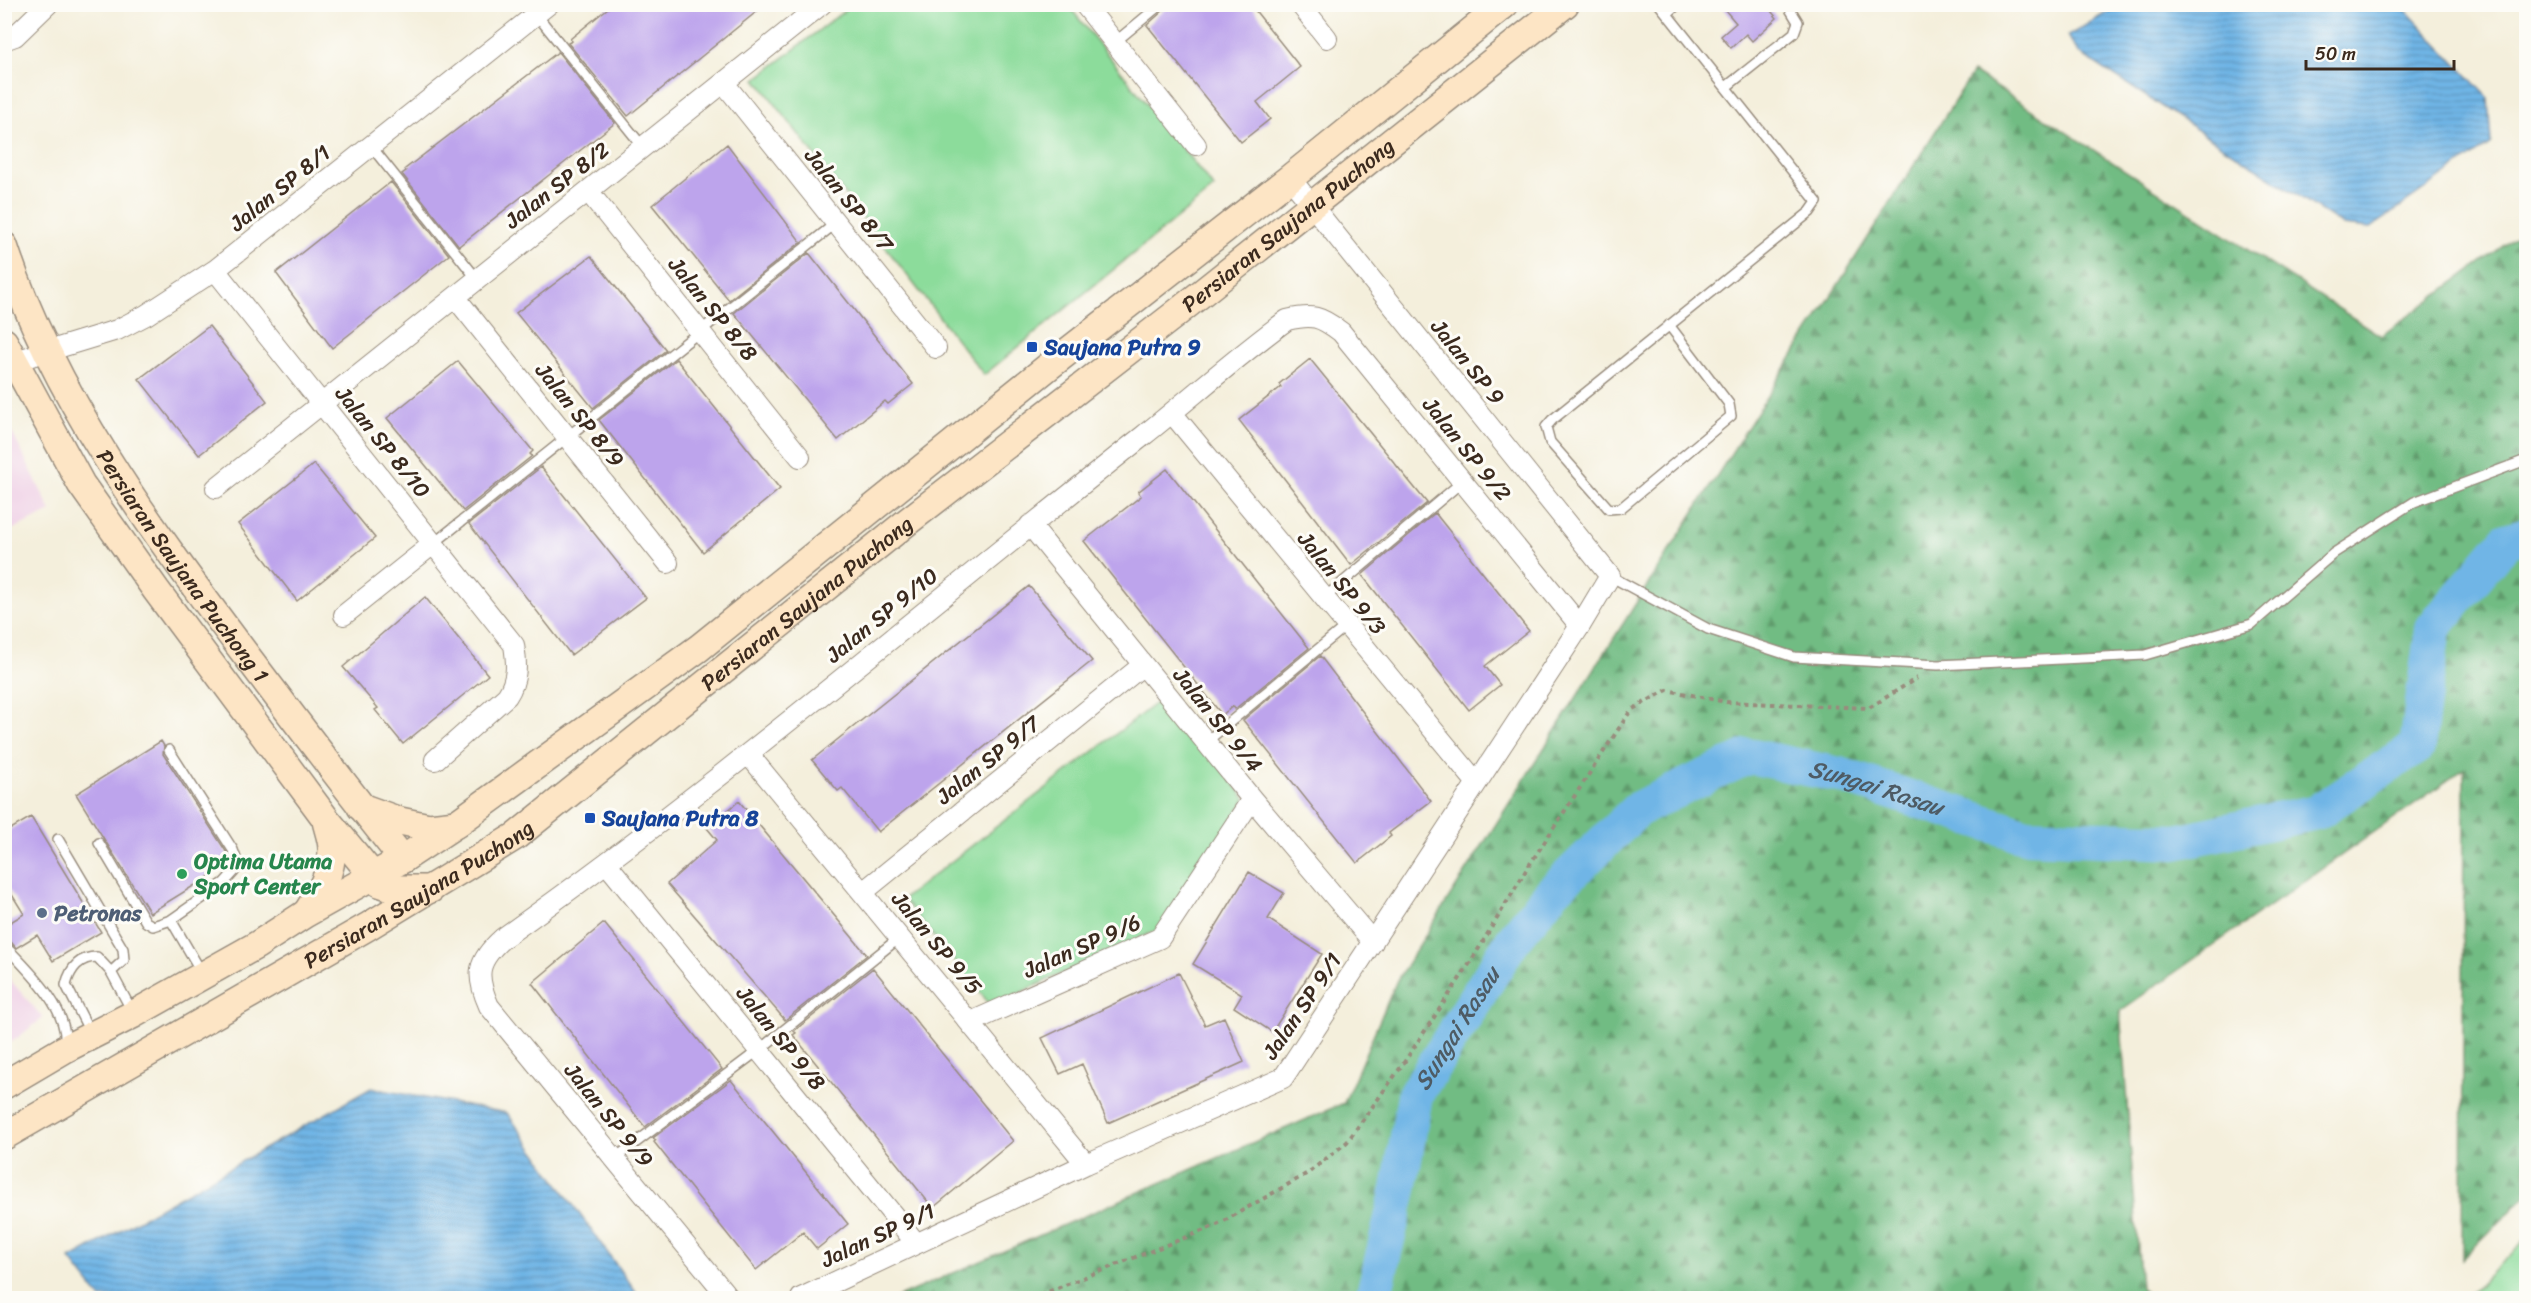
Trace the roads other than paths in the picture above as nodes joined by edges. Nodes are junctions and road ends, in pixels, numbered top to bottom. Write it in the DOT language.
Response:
graph roads {
  1 [pos="48,4"];
  2 [pos="822,4"];
  3 [pos="1084,4"];
  4 [pos="1161,4"];
  5 [pos="1300,4"];
  6 [pos="1505,4"];
  7 [pos="1565,4"];
  8 [pos="1659,4"];
  9 [pos="1678,4"];
  10 [pos="1787,4"];
  11 [pos="542,9"];
  12 [pos="1667,14"];
  13 [pos="1327,38"];
  14 [pos="4,40"];
  15 [pos="1114,43"];
  16 [pos="724,83"];
  17 [pos="1726,87"];
  18 [pos="1196,145"];
  19 [pos="371,146"];
  20 [pos="643,147"];
  21 [pos="1290,178"];
  22 [pos="588,191"];
  23 [pos="1311,206"];
  24 [pos="836,223"];
  25 [pos="4,246"];
  26 [pos="215,270"];
  27 [pos="477,279"];
  28 [pos="455,297"];
  29 [pos="1306,315"];
  30 [pos="1669,325"];
  31 [pos="700,331"];
  32 [pos="936,348"];
  33 [pos="10,352"];
  34 [pos="48,352"];
  35 [pos="321,403"];
  36 [pos="1172,413"];
  37 [pos="567,437"];
  38 [pos="800,457"];
  39 [pos="2526,460"];
  40 [pos="1462,481"];
  41 [pos="216,488"];
  42 [pos="1030,525"];
  43 [pos="433,544"];
  44 [pos="668,563"];
  45 [pos="1610,576"];
  46 [pos="1324,598"];
  47 [pos="344,615"];
  48 [pos="1346,626"];
  49 [pos="1580,626"];
  50 [pos="1143,665"];
  51 [pos="1206,742"];
  52 [pos="169,750"];
  53 [pos="748,755"];
  54 [pos="435,760"];
  55 [pos="1476,782"];
  56 [pos="1252,799"];
  57 [pos="360,807"];
  58 [pos="326,819"];
  59 [pos="456,824"];
  60 [pos="58,839"];
  61 [pos="99,843"];
  62 [pos="403,859"];
  63 [pos="607,864"];
  64 [pos="372,877"];
  65 [pos="397,889"];
  66 [pos="432,889"];
  67 [pos="863,892"];
  68 [pos="305,914"];
  69 [pos="171,920"];
  70 [pos="367,927"];
  71 [pos="899,938"];
  72 [pos="1373,942"];
  73 [pos="4,945"];
  74 [pos="487,952"];
  75 [pos="111,972"];
  76 [pos="203,975"];
  77 [pos="134,1014"];
  78 [pos="971,1022"];
  79 [pos="92,1036"];
  80 [pos="65,1049"];
  81 [pos="759,1050"];
  82 [pos="4,1085"];
  83 [pos="4,1137"];
  84 [pos="614,1159"];
  85 [pos="1086,1164"];
  86 [pos="916,1243"];
  87 [pos="729,1299"];
  88 [pos="801,1299"];
  1 -- 14 [label="street"];
  2 -- 16 [label="street, Jalan SP 8/2"];
  3 -- 15 [label="street"];
  4 -- 15 [label="lane"];
  5 -- 13 [label="street"];
  6 -- 21 [label="street, Persiaran Saujana Puchong"];
  7 -- 23 [label="street, Persiaran Saujana Puchong"];
  8 -- 12 [label="lane"];
  9 -- 12 [label="lane"];
  10 -- 17 [label="lane"];
  11 -- 19 [label="street, Jalan SP 8/1"];
  11 -- 20 [label="lane"];
  12 -- 17 [label="lane"];
  15 -- 18 [label="street"];
  16 -- 20 [label="street, Jalan SP 8/2"];
  16 -- 24 [label="street, Jalan SP 8/7"];
  17 -- 30 [label="lane"];
  19 -- 26 [label="street, Jalan SP 8/1"];
  19 -- 27 [label="lane"];
  20 -- 22 [label="street, Jalan SP 8/2"];
  21 -- 23 [label="street, Jalan SP 9"];
  21 -- 59 [label="street, Persiaran Saujana Puchong"];
  22 -- 27 [label="street, Jalan SP 8/2"];
  22 -- 31 [label="street, Jalan SP 8/8"];
  23 -- 45 [label="street, Jalan SP 9"];
  23 -- 66 [label="street, Persiaran Saujana Puchong"];
  24 -- 31 [label="lane"];
  24 -- 32 [label="street, Jalan SP 8/7"];
  25 -- 34 [label="street, Persiaran Saujana Puchong 1"];
  26 -- 34 [label="street, Jalan SP 8/1"];
  26 -- 35 [label="street, Jalan SP 8/10"];
  27 -- 28 [label="street, Jalan SP 8/2"];
  28 -- 35 [label="street, Jalan SP 8/2"];
  28 -- 37 [label="street, Jalan SP 8/9"];
  29 -- 36 [label="street, Jalan SP 9/10"];
  29 -- 40 [label="street, Jalan SP 9/2"];
  30 -- 30 [label="lane"];
  31 -- 37 [label="lane"];
  31 -- 38 [label="street, Jalan SP 8/8"];
  33 -- 34 [label="street, Jalan SP 8/1"];
  33 -- 58 [label="street, Persiaran Saujana Puchong 1"];
  34 -- 57 [label="street, Persiaran Saujana Puchong 1"];
  35 -- 41 [label="street, Jalan SP 8/2"];
  35 -- 43 [label="street, Jalan SP 8/10"];
  36 -- 42 [label="street, Jalan SP 9/10"];
  36 -- 46 [label="street, Jalan SP 9/3"];
  37 -- 43 [label="lane"];
  37 -- 44 [label="street, Jalan SP 8/9"];
  39 -- 45 [label="lane"];
  40 -- 46 [label="lane"];
  40 -- 49 [label="street, Jalan SP 9/2"];
  42 -- 50 [label="street, Jalan SP 9/4"];
  42 -- 53 [label="street, Jalan SP 9/10"];
  43 -- 47 [label="street"];
  43 -- 54 [label="street, Jalan SP 8/10"];
  45 -- 49 [label="street, Jalan SP 9/1"];
  46 -- 48 [label="street, Jalan SP 9/3"];
  48 -- 51 [label="lane"];
  48 -- 55 [label="street, Jalan SP 9/3"];
  49 -- 55 [label="street, Jalan SP 9/1"];
  50 -- 51 [label="street, Jalan SP 9/4"];
  50 -- 67 [label="street, Jalan SP 9/7"];
  51 -- 56 [label="street, Jalan SP 9/4"];
  52 -- 69 [label="lane"];
  53 -- 63 [label="street, Jalan SP 9/10"];
  53 -- 67 [label="street, Jalan SP 9/5"];
  55 -- 72 [label="street, Jalan SP 9/1"];
  56 -- 72 [label="street, Jalan SP 9/4"];
  56 -- 78 [label="street, Jalan SP 9/6"];
  57 -- 59 [label="street"];
  57 -- 62 [label="street, Persiaran Saujana Puchong 1"];
  58 -- 64 [label="street, Persiaran Saujana Puchong 1"];
  58 -- 68 [label="street"];
  59 -- 62 [label="street, Persiaran Saujana Puchong"];
  60 -- 75 [label="lane"];
  61 -- 69 [label="lane"];
  62 -- 64 [label="street, Persiaran Saujana Puchong"];
  62 -- 65 [label="street"];
  63 -- 74 [label="street, Jalan SP 9/10"];
  63 -- 81 [label="street, Jalan SP 9/8"];
  64 -- 65 [label="street"];
  64 -- 68 [label="street, Persiaran Saujana Puchong"];
  65 -- 66 [label="street"];
  65 -- 70 [label="street"];
  66 -- 70 [label="street, Persiaran Saujana Puchong"];
  67 -- 71 [label="street, Jalan SP 9/5"];
  68 -- 76 [label="street, Persiaran Saujana Puchong"];
  69 -- 76 [label="lane"];
  70 -- 83 [label="street, Persiaran Saujana Puchong"];
  71 -- 78 [label="street, Jalan SP 9/5"];
  71 -- 81 [label="lane"];
  72 -- 85 [label="street, Jalan SP 9/1"];
  73 -- 80 [label="lane"];
  74 -- 84 [label="street, Jalan SP 9/9"];
  75 -- 77 [label="lane"];
  75 -- 79 [label="lane"];
  76 -- 77 [label="street, Persiaran Saujana Puchong"];
  77 -- 79 [label="street, Persiaran Saujana Puchong"];
  78 -- 85 [label="street, Jalan SP 9/5"];
  79 -- 80 [label="street, Persiaran Saujana Puchong"];
  80 -- 82 [label="street, Persiaran Saujana Puchong"];
  81 -- 84 [label="lane"];
  81 -- 86 [label="street, Jalan SP 9/8"];
  84 -- 87 [label="street, Jalan SP 9/9"];
  85 -- 86 [label="street, Jalan SP 9/1"];
  86 -- 88 [label="street, Jalan SP 9/1"];
}
